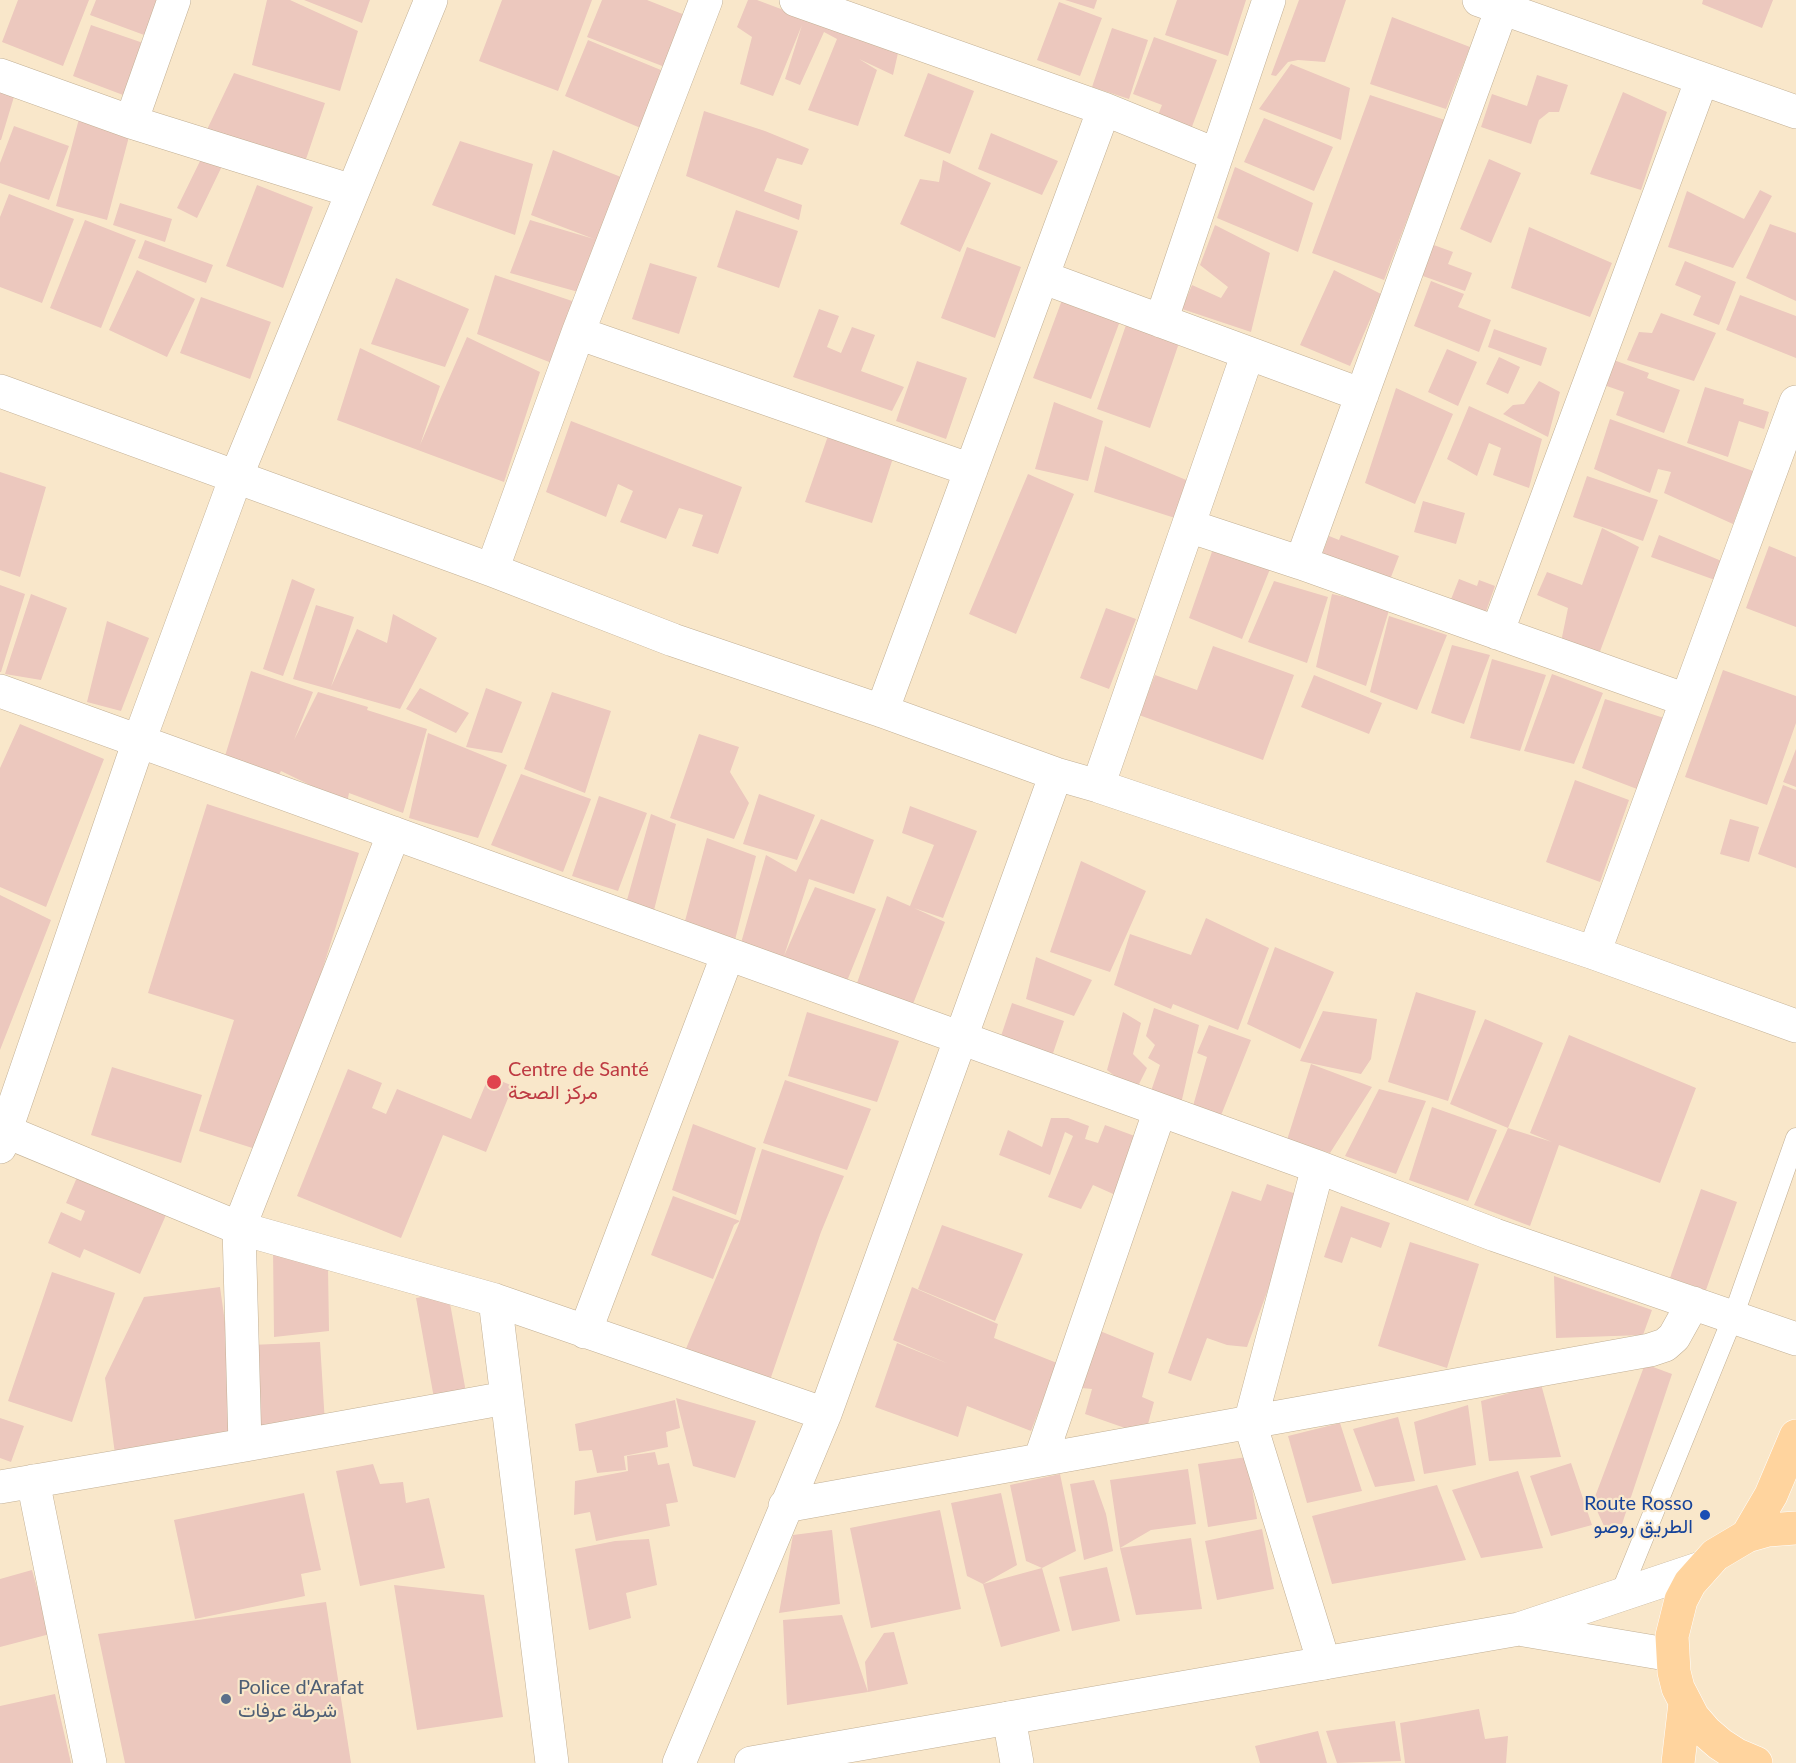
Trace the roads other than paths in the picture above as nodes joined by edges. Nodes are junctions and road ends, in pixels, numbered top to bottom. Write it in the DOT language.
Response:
graph roads {
  1 [pos="174,0"];
  2 [pos="431,0"];
  3 [pos="706,0"];
  4 [pos="796,0"];
  5 [pos="1269,0"];
  6 [pos="1490,4"];
  7 [pos="0,75"];
  8 [pos="1702,79"];
  9 [pos="1104,109"];
  10 [pos="1796,112"];
  11 [pos="131,122"];
  12 [pos="1217,155"];
  13 [pos="352,191"];
  14 [pos="1042,278"];
  15 [pos="1161,321"];
  16 [pos="578,333"];
  17 [pos="1248,353"];
  18 [pos="0,391"];
  19 [pos="1362,395"];
  20 [pos="1796,402"];
  21 [pos="971,470"];
  22 [pos="236,477"];
  23 [pos="1189,526"];
  24 [pos="1300,563"];
  25 [pos="492,570"];
  26 [pos="1497,633"];
  27 [pos="0,691"];
  28 [pos="1686,700"];
  29 [pos="882,711"];
  30 [pos="139,741"];
  31 [pos="1056,774"];
  32 [pos="1098,786"];
  33 [pos="394,833"];
  34 [pos="1594,953"];
  35 [pos="728,954"];
  36 [pos="1796,1026"];
  37 [pos="961,1037"];
  38 [pos="1160,1110"];
  39 [pos="2,1136"];
  40 [pos="1796,1138"];
  41 [pos="1318,1167"];
  42 [pos="238,1228"];
  43 [pos="495,1300"];
  44 [pos="1694,1303"];
  45 [pos="1732,1317"];
  46 [pos="585,1332"];
  47 [pos="1796,1339"];
  48 [pos="507,1398"];
  49 [pos="825,1414"];
  50 [pos="1250,1423"];
  51 [pos="1796,1436"];
  52 [pos="245,1445"];
  53 [pos="1040,1460"];
  54 [pos="33,1481"];
  55 [pos="0,1487"];
  56 [pos="785,1506"];
  57 [pos="1796,1528"];
  58 [pos="1747,1536"];
  59 [pos="1701,1568"];
  60 [pos="1620,1595"];
  61 [pos="1519,1629"];
  62 [pos="1672,1656"];
  63 [pos="1324,1663"];
  64 [pos="1684,1703"];
  65 [pos="1009,1718"];
  66 [pos="90,1763"];
  67 [pos="552,1763"];
  68 [pos="679,1763"];
  69 [pos="751,1763"];
  70 [pos="1017,1763"];
  71 [pos="1678,1763"];
  72 [pos="1756,1763"];
  1 -- 11 [label="street"];
  2 -- 13 [label="street"];
  3 -- 16 [label="street"];
  4 -- 9 [label="street"];
  5 -- 12 [label="street"];
  6 -- 8 [label="street"];
  6 -- 19 [label="street"];
  7 -- 11 [label="street"];
  8 -- 10 [label="street"];
  8 -- 26 [label="street"];
  9 -- 12 [label="street"];
  9 -- 14 [label="street"];
  11 -- 13 [label="street"];
  12 -- 15 [label="street"];
  13 -- 22 [label="street"];
  14 -- 15 [label="street"];
  14 -- 21 [label="street"];
  15 -- 17 [label="street"];
  16 -- 21 [label="street"];
  16 -- 25 [label="street"];
  17 -- 19 [label="street"];
  17 -- 23 [label="street"];
  18 -- 22 [label="street"];
  19 -- 24 [label="street"];
  20 -- 28 [label="street"];
  21 -- 29 [label="street"];
  22 -- 25 [label="street"];
  22 -- 30 [label="street"];
  23 -- 24 [label="street"];
  23 -- 32 [label="street"];
  24 -- 26 [label="street"];
  25 -- 29 [label="street"];
  26 -- 28 [label="street"];
  27 -- 30 [label="street"];
  28 -- 34 [label="street"];
  29 -- 31 [label="street"];
  30 -- 33 [label="street"];
  30 -- 39 [label="street"];
  31 -- 32 [label="street"];
  31 -- 37 [label="street"];
  32 -- 34 [label="street"];
  33 -- 35 [label="street"];
  33 -- 42 [label="street"];
  34 -- 36 [label="street"];
  35 -- 37 [label="street"];
  35 -- 46 [label="street"];
  37 -- 38 [label="street"];
  37 -- 49 [label="street"];
  38 -- 41 [label="street"];
  38 -- 53 [label="street"];
  39 -- 42 [label="street"];
  40 -- 45 [label="lane"];
  41 -- 44 [label="street"];
  41 -- 50 [label="street"];
  42 -- 43 [label="street"];
  42 -- 52 [label="street"];
  43 -- 46 [label="street"];
  43 -- 48 [label="street"];
  44 -- 45 [label="street"];
  44 -- 50 [label="street"];
  45 -- 47 [label="street"];
  45 -- 60 [label="lane"];
  46 -- 49 [label="street"];
  48 -- 52 [label="street"];
  48 -- 67 [label="street"];
  49 -- 56 [label="street"];
  50 -- 53 [label="street"];
  50 -- 63 [label="street"];
  51 -- 58 [label="highway"];
  52 -- 54 [label="street"];
  53 -- 56 [label="street"];
  54 -- 55 [label="street"];
  54 -- 66 [label="street"];
  56 -- 68 [label="street"];
  57 -- 58 [label="highway"];
  58 -- 59 [label="highway"];
  59 -- 60 [label="street"];
  59 -- 62 [label="highway"];
  60 -- 61 [label="street"];
  61 -- 62 [label="street"];
  61 -- 63 [label="street"];
  62 -- 64 [label="highway"];
  63 -- 65 [label="street"];
  64 -- 71 [label="highway"];
  64 -- 72 [label="highway"];
  65 -- 69 [label="street"];
  65 -- 70 [label="street"];
}
